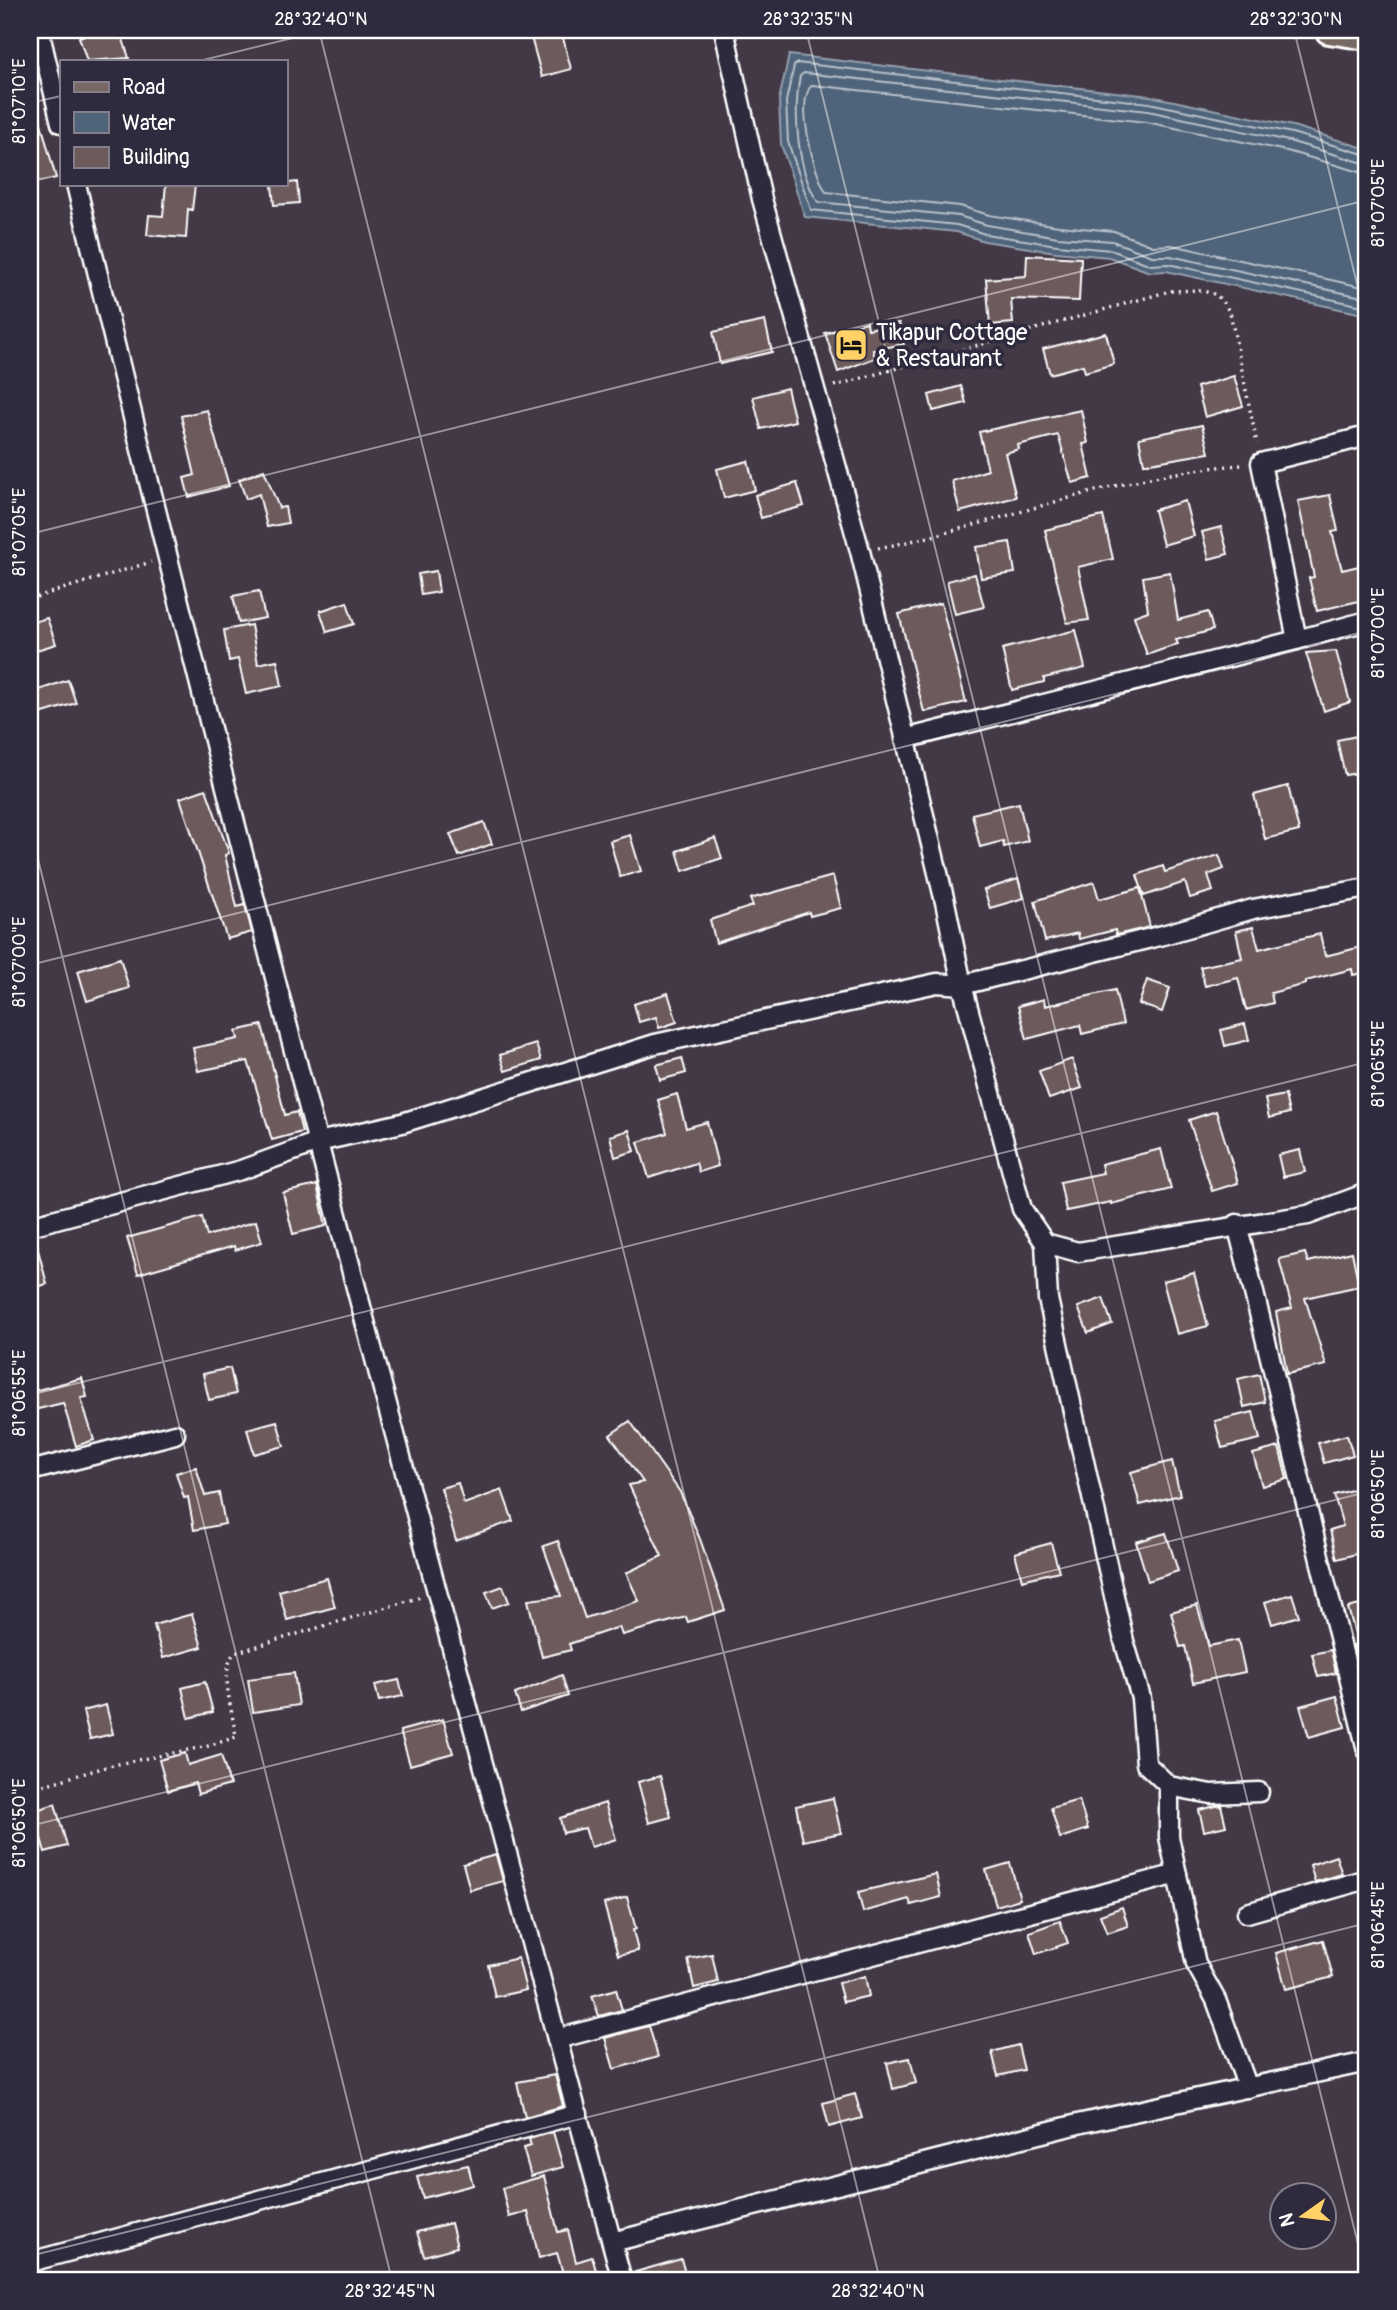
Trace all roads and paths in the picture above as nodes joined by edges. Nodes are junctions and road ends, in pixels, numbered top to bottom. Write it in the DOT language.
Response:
graph roads {
  1 [pos="39,30"];
  2 [pos="724,30"];
  3 [pos="1329,30"];
  4 [pos="1367,36"];
  5 [pos="60,119"];
  6 [pos="76,186"];
  7 [pos="816,391"];
  8 [pos="1367,436"];
  9 [pos="1261,463"];
  10 [pos="860,551"];
  11 [pos="166,556"];
  12 [pos="30,599"];
  13 [pos="1367,621"];
  14 [pos="1297,640"];
  15 [pos="905,739"];
  16 [pos="1367,888"];
  17 [pos="962,985"];
  18 [pos="318,1142"];
  19 [pos="1367,1193"];
  20 [pos="1237,1224"];
  21 [pos="30,1226"];
  22 [pos="1045,1243"];
  23 [pos="175,1434"];
  24 [pos="30,1471"];
  25 [pos="436,1592"];
  26 [pos="1367,1750"];
  27 [pos="1170,1786"];
  28 [pos="30,1789"];
  29 [pos="1259,1792"];
  30 [pos="1177,1874"];
  31 [pos="1367,1880"];
  32 [pos="1247,1913"];
  33 [pos="557,2039"];
  34 [pos="1367,2062"];
  35 [pos="1248,2088"];
  36 [pos="578,2114"];
  37 [pos="612,2242"];
  38 [pos="30,2262"];
  39 [pos="622,2280"];
  1 -- 5 [label="street"];
  2 -- 7 [label="street"];
  3 -- 4 [label="main road"];
  6 -- 11 [label="street"];
  7 -- 9 [label="path"];
  7 -- 10 [label="street"];
  8 -- 9 [label="street"];
  9 -- 10 [label="path"];
  9 -- 14 [label="street"];
  10 -- 15 [label="street"];
  11 -- 12 [label="path"];
  11 -- 18 [label="street"];
  13 -- 14 [label="street"];
  14 -- 15 [label="street"];
  15 -- 17 [label="street"];
  16 -- 17 [label="street"];
  17 -- 18 [label="street"];
  17 -- 22 [label="street"];
  18 -- 21 [label="street"];
  18 -- 25 [label="street"];
  19 -- 20 [label="street"];
  20 -- 22 [label="street"];
  20 -- 26 [label="street"];
  22 -- 27 [label="street"];
  23 -- 24 [label="street"];
  25 -- 28 [label="path"];
  25 -- 33 [label="street"];
  27 -- 29 [label="street"];
  27 -- 30 [label="street"];
  30 -- 33 [label="street"];
  30 -- 35 [label="street"];
  31 -- 32 [label="street"];
  33 -- 36 [label="street"];
  34 -- 35 [label="street"];
  35 -- 37 [label="street"];
  36 -- 37 [label="street"];
  36 -- 38 [label="street"];
  37 -- 39 [label="street"];
}
